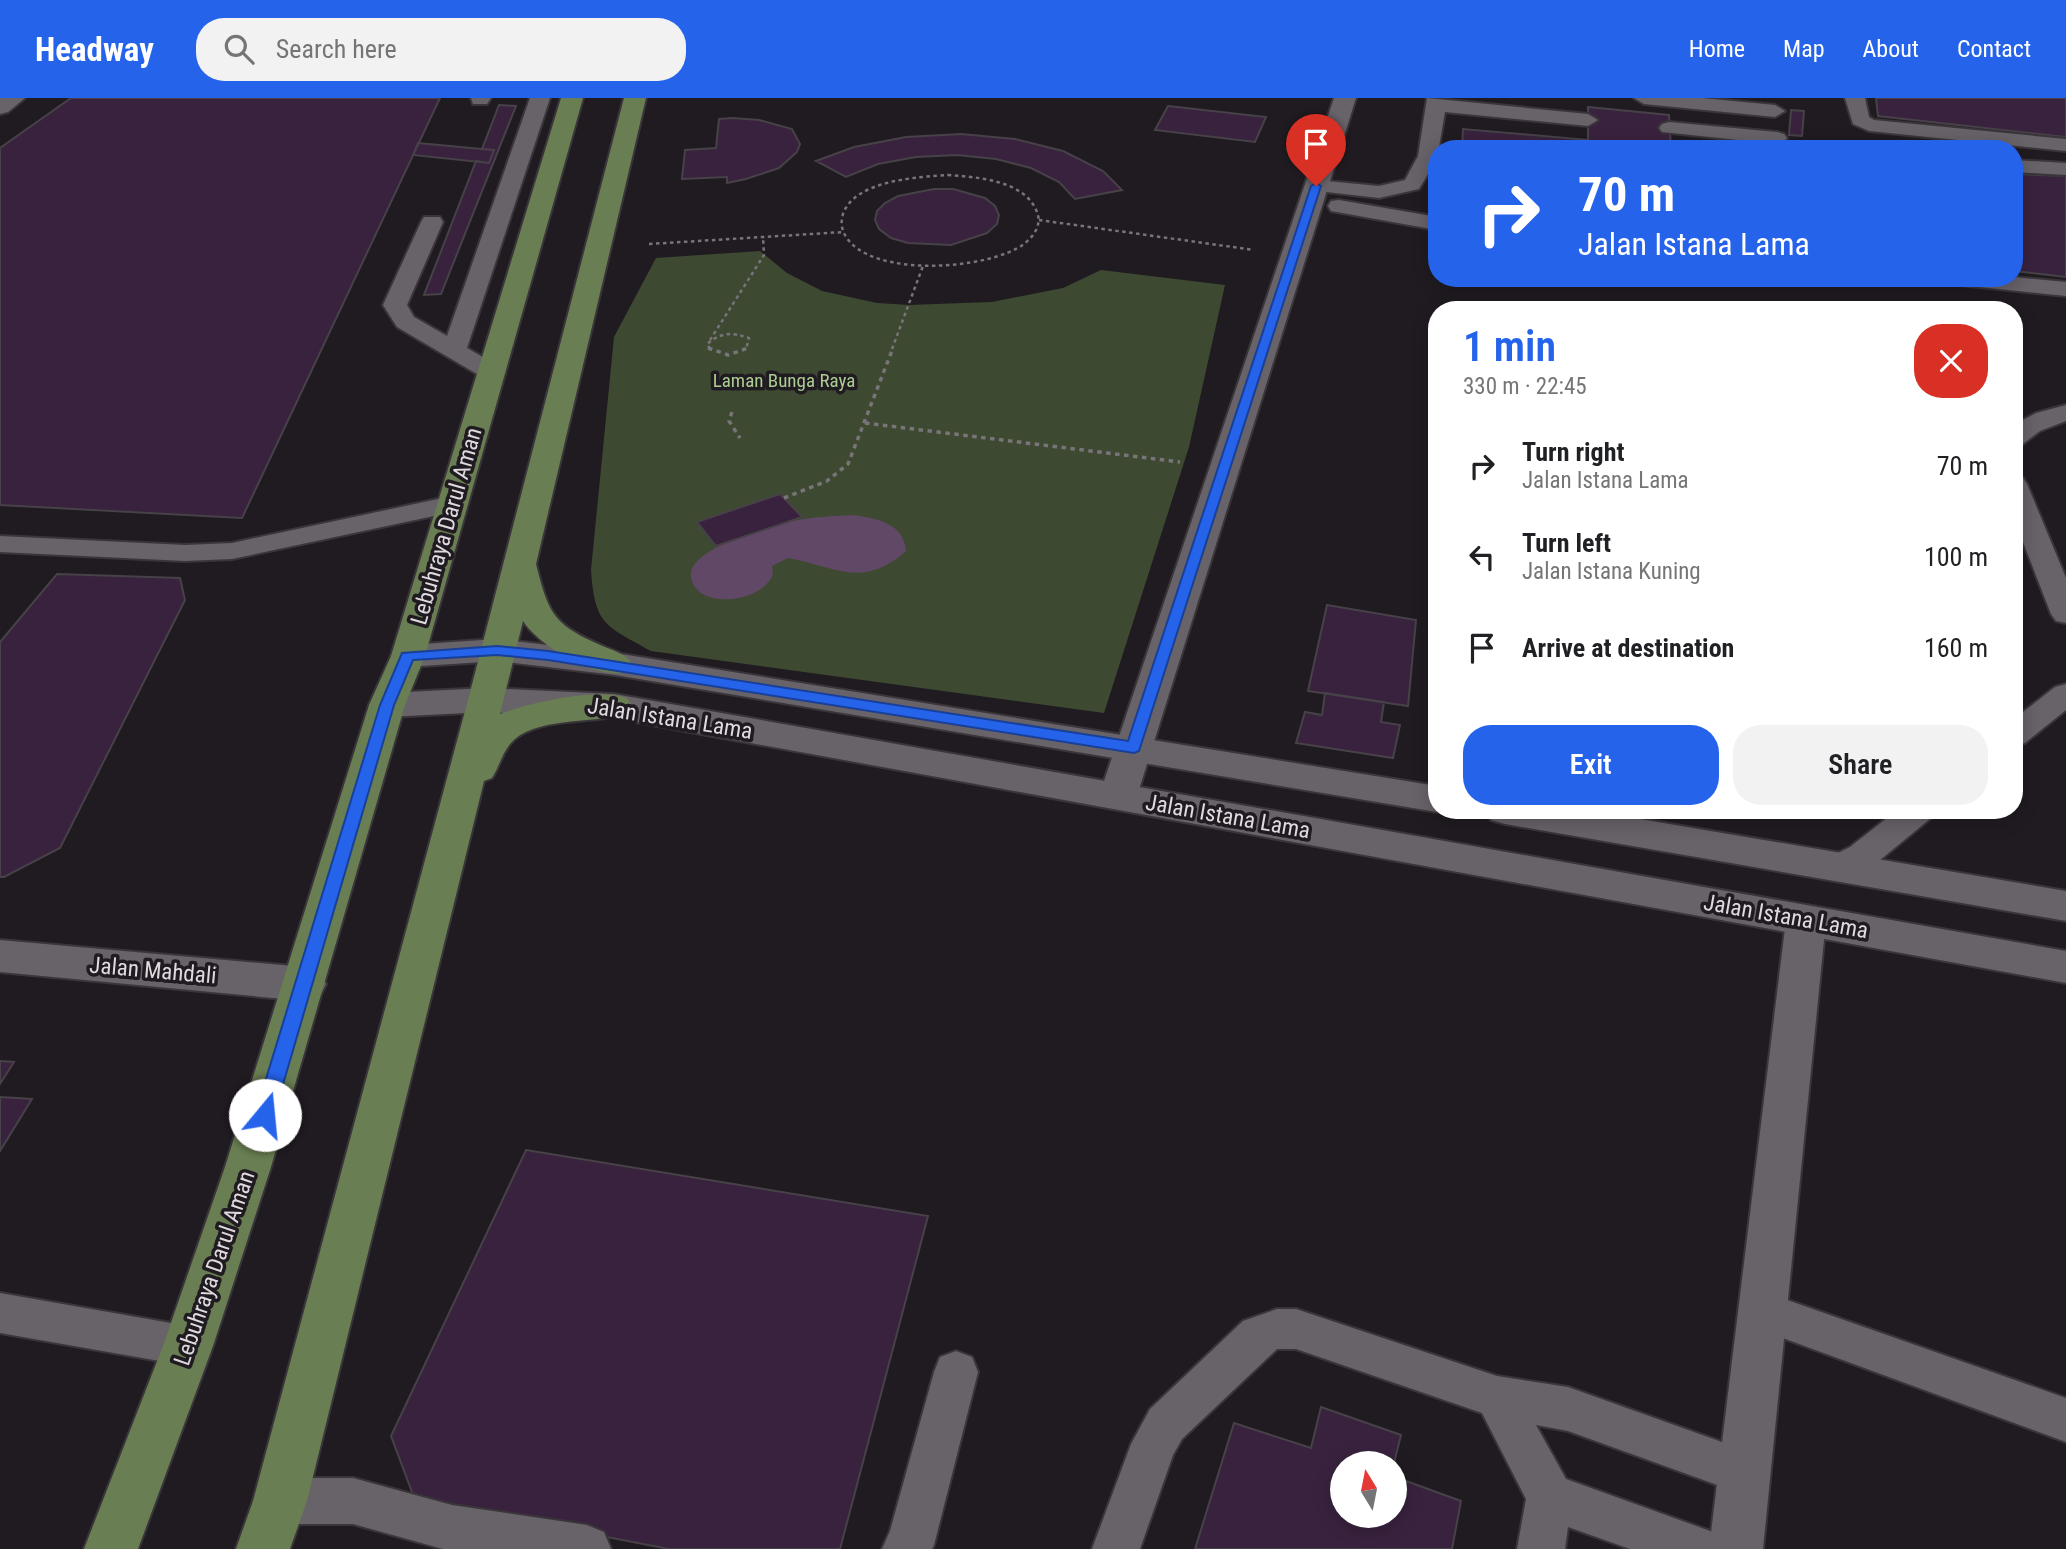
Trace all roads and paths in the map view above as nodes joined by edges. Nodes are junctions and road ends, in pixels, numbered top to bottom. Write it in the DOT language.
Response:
graph roads {
  1 [pos="14,98"];
  2 [pos="540,98"];
  3 [pos="572,98"];
  4 [pos="635,98"];
  5 [pos="1345,98"];
  6 [pos="1644,98"];
  7 [pos="1855,98"];
  8 [pos="1443,103"];
  9 [pos="1775,104"];
  10 [pos="0,107"];
  11 [pos="1588,120"];
  12 [pos="1669,128"];
  13 [pos="1433,140"];
  14 [pos="1447,140"];
  15 [pos="1755,140"];
  16 [pos="1783,140"];
  17 [pos="2017,140"];
  18 [pos="2023,141"];
  19 [pos="2066,145"];
  20 [pos="1428,156"];
  21 [pos="2023,167"];
  22 [pos="2066,169"];
  23 [pos="1314,193"];
  24 [pos="1039,220"];
  25 [pos="432,222"];
  26 [pos="1428,222"];
  27 [pos="844,232"];
  28 [pos="763,237"];
  29 [pos="649,244"];
  30 [pos="1228,246"];
  31 [pos="923,267"];
  32 [pos="2023,285"];
  33 [pos="2066,289"];
  34 [pos="710,340"];
  35 [pos="454,351"];
  36 [pos="491,372"];
  37 [pos="732,412"];
  38 [pos="2066,413"];
  39 [pos="865,423"];
  40 [pos="2023,430"];
  41 [pos="740,438"];
  42 [pos="1224,468"];
  43 [pos="784,498"];
  44 [pos="452,504"];
  45 [pos="2023,506"];
  46 [pos="0,544"];
  47 [pos="520,564"];
  48 [pos="2066,614"];
  49 [pos="497,650"];
  50 [pos="408,656"];
  51 [pos="615,664"];
  52 [pos="2066,694"];
  53 [pos="486,700"];
  54 [pos="387,705"];
  55 [pos="614,706"];
  56 [pos="2023,728"];
  57 [pos="1134,748"];
  58 [pos="1118,796"];
  59 [pos="1428,797"];
  60 [pos="1558,819"];
  61 [pos="1908,819"];
  62 [pos="443,860"];
  63 [pos="1840,867"];
  64 [pos="2066,906"];
  65 [pos="1806,920"];
  66 [pos="0,956"];
  67 [pos="2066,967"];
  68 [pos="305,984"];
  69 [pos="1762,1311"];
  70 [pos="0,1313"];
  71 [pos="188,1346"];
  72 [pos="956,1372"];
  73 [pos="1497,1397"];
  74 [pos="2066,1420"];
  75 [pos="1745,1472"];
  76 [pos="1550,1497"];
  77 [pos="280,1500"];
  78 [pos="111,1549"];
  79 [pos="263,1549"];
  80 [pos="587,1549"];
  81 [pos="906,1549"];
  82 [pos="1116,1549"];
  83 [pos="1541,1549"];
  84 [pos="1696,1549"];
  85 [pos="1735,1549"];
  1 -- 10 [label="street"];
  2 -- 35 [label="lane"];
  3 -- 36 [label="main road, Lebuhraya Darul Aman"];
  4 -- 47 [label="main road"];
  5 -- 23 [label="street"];
  6 -- 9 [label="lane"];
  7 -- 17 [label="lane"];
  8 -- 11 [label="lane"];
  8 -- 13 [label="lane"];
  8 -- 14 [label="lane"];
  9 -- 16 [label="lane"];
  12 -- 15 [label="lane"];
  18 -- 19 [label="lane"];
  20 -- 23 [label="lane"];
  21 -- 22 [label="lane"];
  23 -- 26 [label="lane"];
  23 -- 42 [label="street"];
  24 -- 27 [label="path"];
  24 -- 30 [label="path"];
  24 -- 31 [label="path"];
  25 -- 35 [label="lane"];
  27 -- 28 [label="path"];
  27 -- 31 [label="path"];
  28 -- 29 [label="path"];
  28 -- 34 [label="path"];
  31 -- 39 [label="path"];
  32 -- 33 [label="lane"];
  34 -- 34 [label="path"];
  35 -- 36 [label="lane"];
  36 -- 44 [label="main road, Lebuhraya Darul Aman"];
  37 -- 41 [label="path"];
  38 -- 40 [label="lane"];
  39 -- 42 [label="path"];
  39 -- 43 [label="path"];
  42 -- 57 [label="street"];
  44 -- 46 [label="lane"];
  44 -- 50 [label="main road, Lebuhraya Darul Aman"];
  45 -- 48 [label="lane"];
  47 -- 49 [label="main road"];
  47 -- 51 [label="main road"];
  49 -- 50 [label="street, Jalan Istana Lama"];
  49 -- 51 [label="street, Jalan Istana Lama"];
  49 -- 53 [label="main road"];
  50 -- 54 [label="main road, Lebuhraya Darul Aman"];
  51 -- 57 [label="street, Jalan Istana Lama"];
  52 -- 56 [label="lane"];
  53 -- 54 [label="street, Jalan Istana Lama"];
  53 -- 55 [label="street, Jalan Istana Lama"];
  53 -- 62 [label="main road"];
  54 -- 68 [label="main road, Lebuhraya Darul Aman"];
  55 -- 58 [label="street, Jalan Istana Lama"];
  55 -- 62 [label="main road"];
  57 -- 58 [label="street"];
  57 -- 59 [label="street, Jalan Istana Lama"];
  58 -- 65 [label="street, Jalan Istana Lama"];
  60 -- 63 [label="street"];
  61 -- 63 [label="lane"];
  62 -- 77 [label="main road"];
  63 -- 64 [label="street"];
  63 -- 65 [label="street"];
  65 -- 67 [label="street, Jalan Istana Lama"];
  65 -- 69 [label="street"];
  66 -- 68 [label="street, Jalan Mahdali"];
  68 -- 71 [label="main road, Lebuhraya Darul Aman"];
  69 -- 74 [label="lane"];
  69 -- 75 [label="street"];
  70 -- 71 [label="lane"];
  71 -- 78 [label="main road, Lebuhraya Darul Aman"];
  72 -- 81 [label="lane"];
  73 -- 75 [label="lane"];
  73 -- 76 [label="lane"];
  73 -- 82 [label="lane"];
  75 -- 85 [label="street"];
  76 -- 83 [label="lane"];
  76 -- 84 [label="lane"];
  77 -- 79 [label="main road"];
  77 -- 80 [label="lane"];
}
